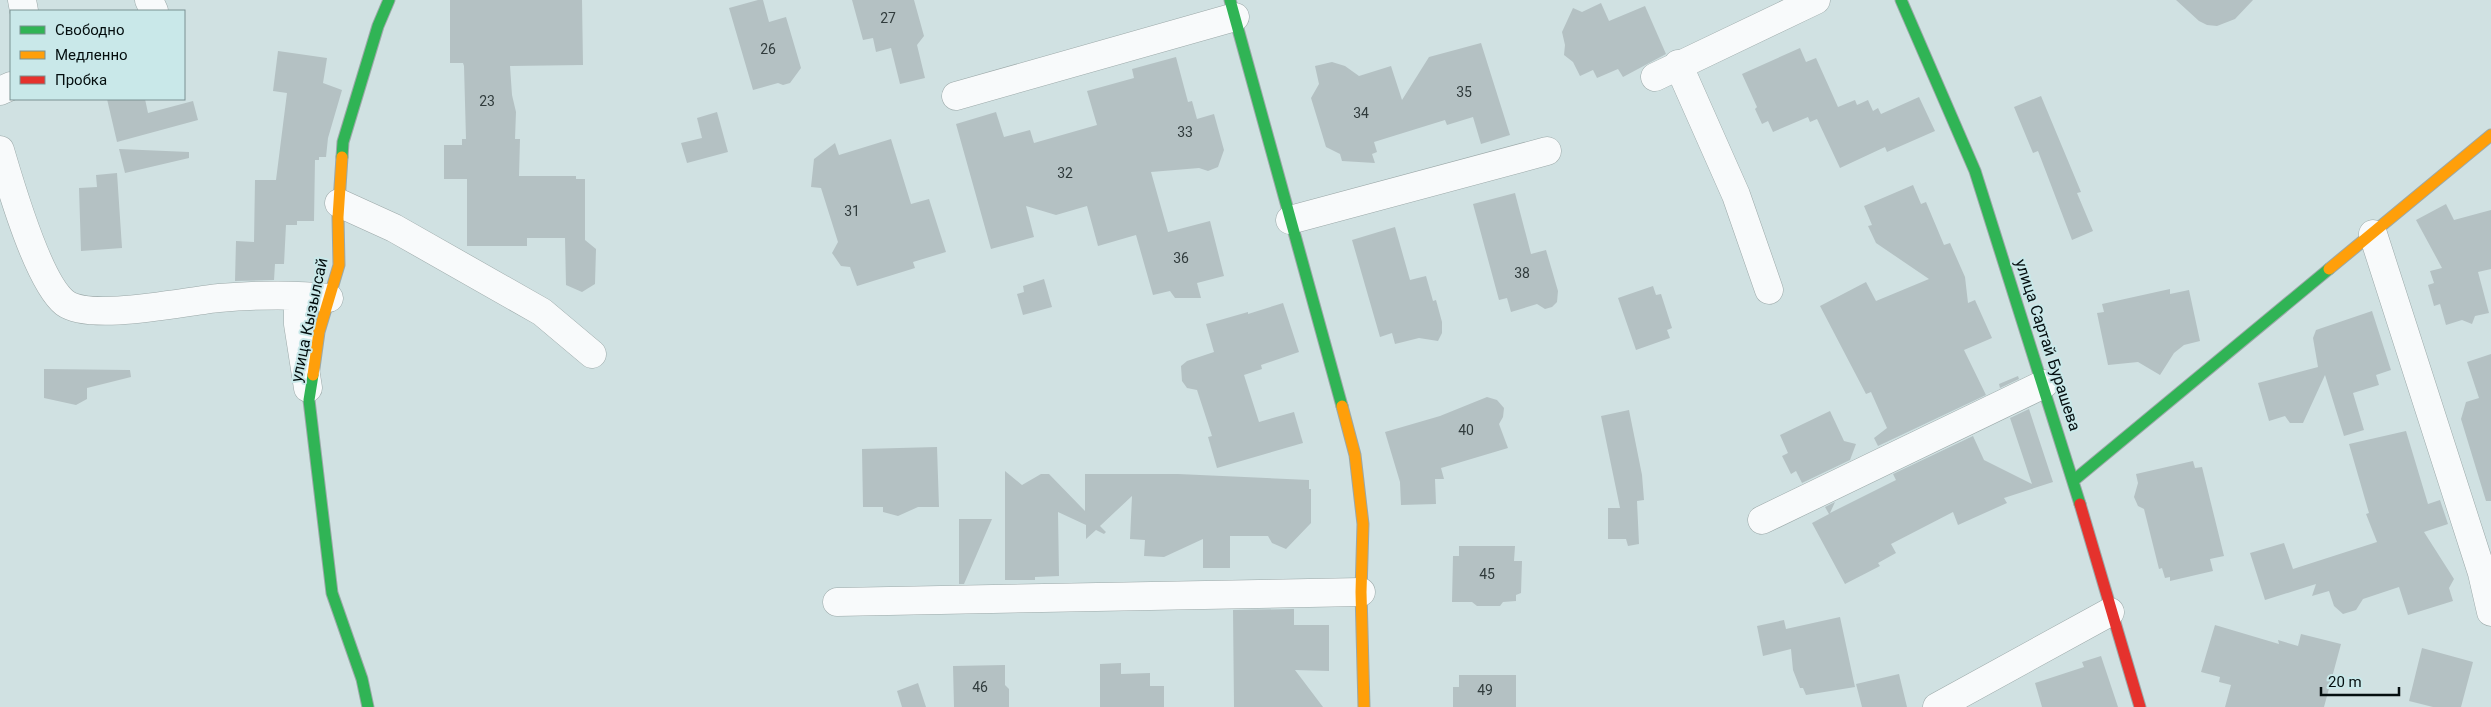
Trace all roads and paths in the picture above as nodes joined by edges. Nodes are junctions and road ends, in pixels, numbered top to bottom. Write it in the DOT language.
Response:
graph roads {
  1 [pos="389,0"];
  2 [pos="1816,0"];
  3 [pos="1901,0"];
  4 [pos="1232,9"];
  5 [pos="956,96"];
  6 [pos="2491,135"];
  7 [pos="0,150"];
  8 [pos="1547,151"];
  9 [pos="339,203"];
  10 [pos="1290,220"];
  11 [pos="2373,234"];
  12 [pos="1769,290"];
  13 [pos="298,296"];
  14 [pos="329,298"];
  15 [pos="592,354"];
  16 [pos="2044,384"];
  17 [pos="310,397"];
  18 [pos="2074,481"];
  19 [pos="1762,520"];
  20 [pos="1362,592"];
  21 [pos="837,602"];
  22 [pos="2110,612"];
  23 [pos="2491,612"];
  24 [pos="368,707"];
  25 [pos="1364,707"];
  26 [pos="1937,707"];
  27 [pos="2140,707"];
  1 -- 9 [label="street, улица Кызылсай"];
  2 -- 12 [label="street"];
  3 -- 16 [label="street, улица Сартай Бурашева"];
  4 -- 5 [label="street"];
  4 -- 10 [label="street"];
  6 -- 11 [label="street"];
  7 -- 13 [label="street"];
  8 -- 10 [label="street"];
  9 -- 14 [label="street, улица Кызылсай"];
  9 -- 15 [label="street"];
  10 -- 20 [label="street"];
  11 -- 18 [label="street"];
  11 -- 23 [label="street"];
  13 -- 14 [label="street"];
  13 -- 17 [label="street"];
  14 -- 17 [label="street, улица Кызылсай"];
  16 -- 18 [label="street, улица Сартай Бурашева"];
  16 -- 19 [label="street"];
  17 -- 24 [label="street, улица Кызылсай"];
  18 -- 22 [label="street, улица Сартай Бурашева"];
  20 -- 21 [label="street"];
  20 -- 25 [label="street"];
  22 -- 26 [label="street"];
  22 -- 27 [label="street, улица Сартай Бурашева"];
}
